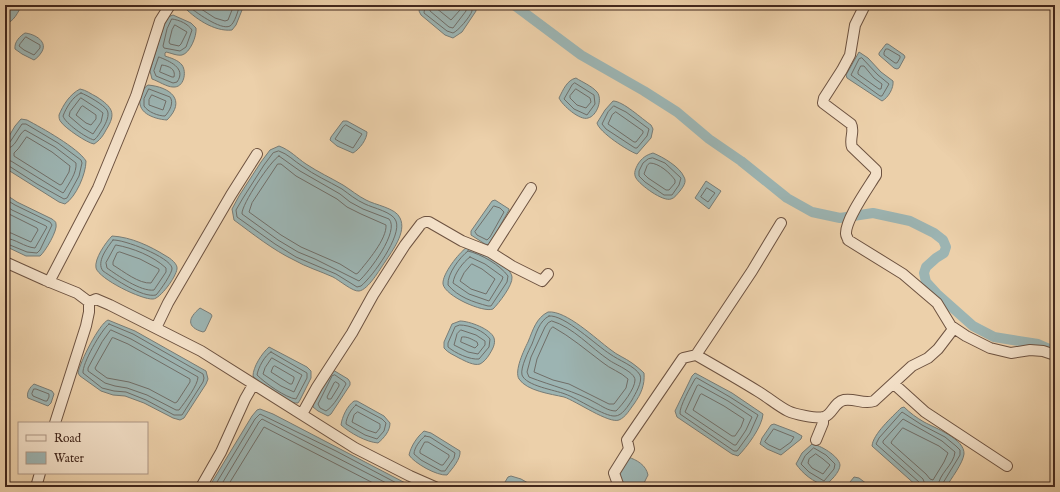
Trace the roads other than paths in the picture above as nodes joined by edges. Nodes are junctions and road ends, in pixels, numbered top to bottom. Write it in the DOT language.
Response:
graph roads {
  1 [pos="170,5"];
  2 [pos="865,5"];
  3 [pos="257,154"];
  4 [pos="531,188"];
  5 [pos="781,223"];
  6 [pos="490,252"];
  7 [pos="5,262"];
  8 [pos="548,274"];
  9 [pos="49,282"];
  10 [pos="89,302"];
  11 [pos="156,328"];
  12 [pos="954,328"];
  13 [pos="696,355"];
  14 [pos="1055,355"];
  15 [pos="894,384"];
  16 [pos="253,385"];
  17 [pos="302,414"];
  18 [pos="824,417"];
  19 [pos="55,422"];
  20 [pos="816,440"];
  21 [pos="1007,466"];
  22 [pos="40,474"];
  23 [pos="36,487"];
  24 [pos="201,487"];
  25 [pos="435,487"];
  26 [pos="619,487"];
  1 -- 9 [label="street"];
  2 -- 12 [label="street"];
  3 -- 11 [label="street"];
  4 -- 6 [label="street"];
  5 -- 13 [label="street"];
  6 -- 8 [label="street"];
  6 -- 17 [label="street"];
  7 -- 9 [label="street"];
  9 -- 10 [label="street"];
  10 -- 11 [label="street"];
  10 -- 19 [label="street"];
  11 -- 16 [label="street"];
  12 -- 14 [label="street"];
  12 -- 15 [label="street"];
  13 -- 18 [label="street"];
  13 -- 26 [label="street"];
  15 -- 18 [label="street"];
  15 -- 21 [label="street"];
  16 -- 17 [label="street"];
  16 -- 24 [label="street"];
  17 -- 25 [label="street"];
  18 -- 20 [label="street"];
  22 -- 23 [label="street"];
}
